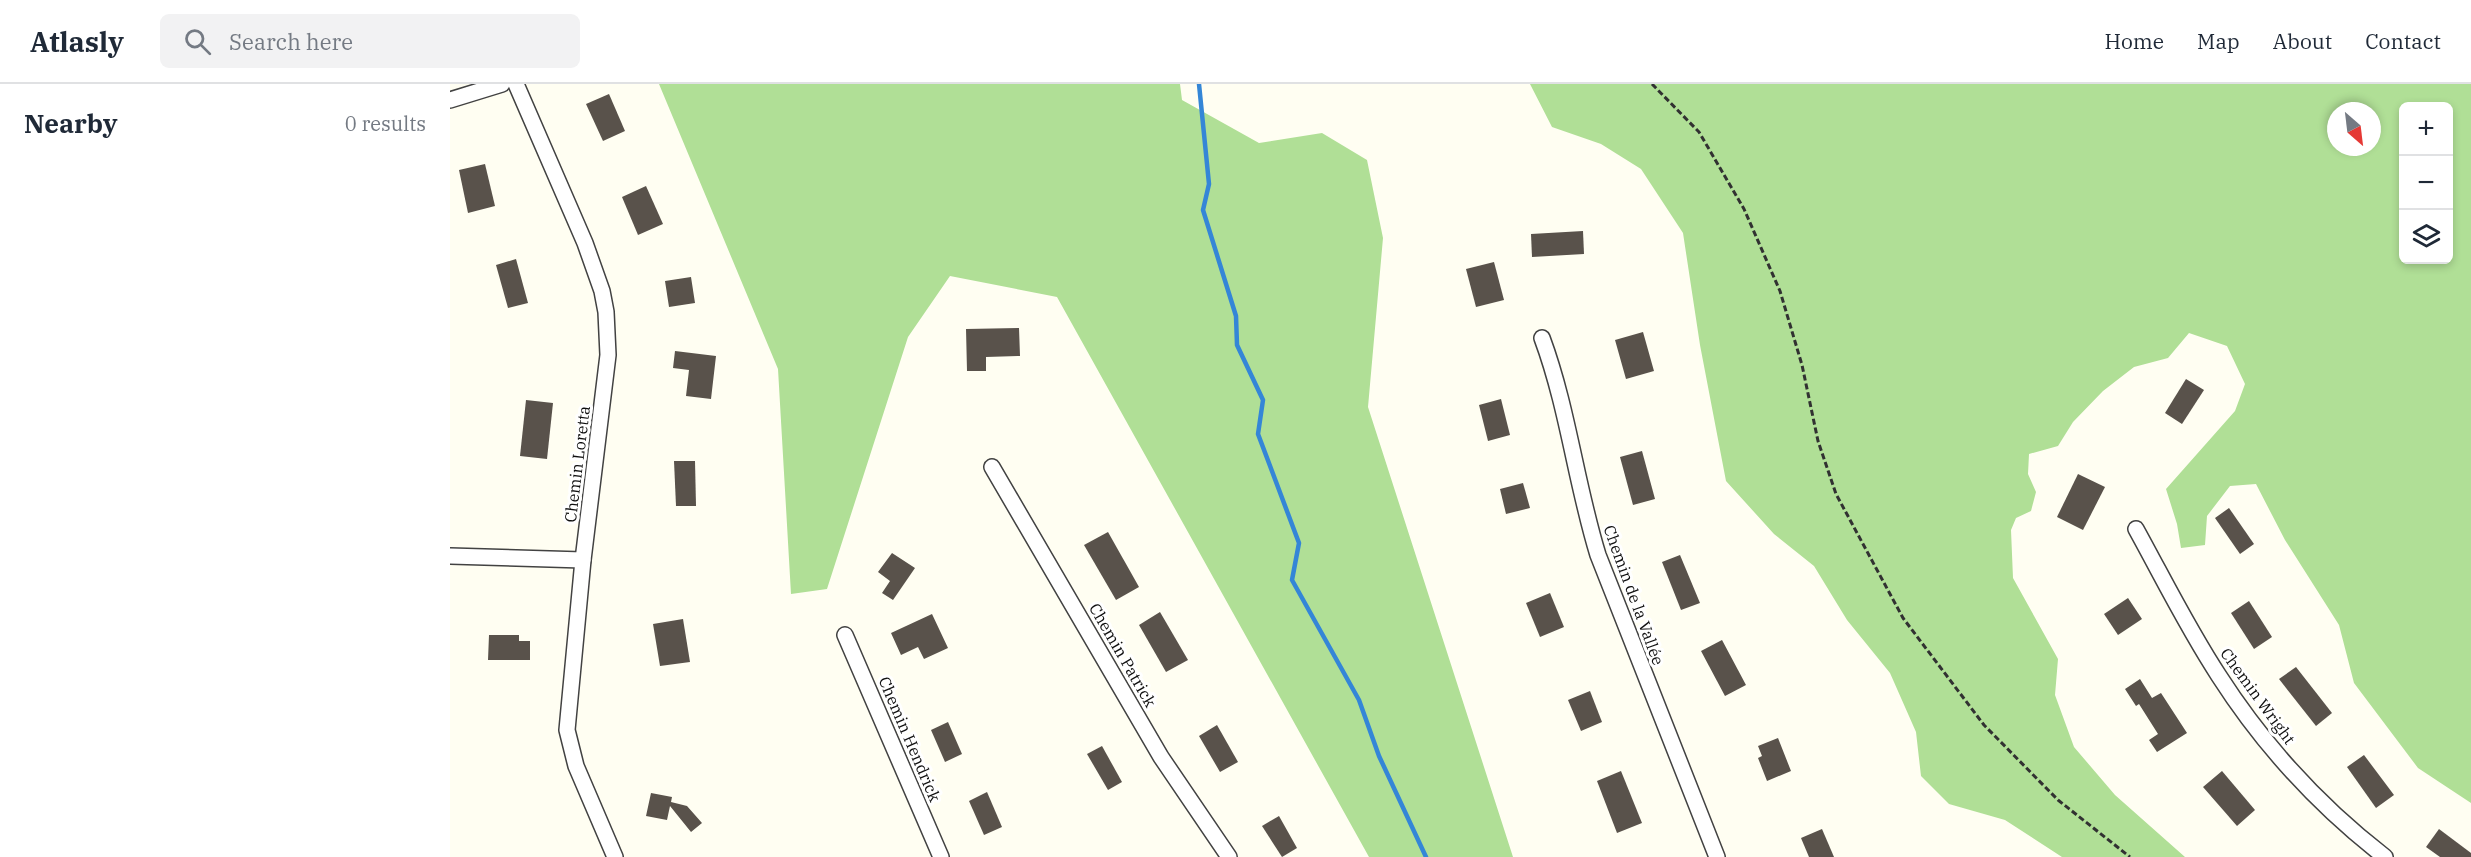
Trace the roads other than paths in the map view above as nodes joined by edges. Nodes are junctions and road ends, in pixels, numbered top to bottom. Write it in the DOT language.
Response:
graph roads {
  1 [pos="502,84"];
  2 [pos="516,84"];
  3 [pos="450,100"];
  4 [pos="1542,338"];
  5 [pos="992,467"];
  6 [pos="2136,529"];
  7 [pos="450,556"];
  8 [pos="583,560"];
  9 [pos="845,634"];
  10 [pos="615,857"];
  11 [pos="940,857"];
  12 [pos="1229,857"];
  13 [pos="1716,857"];
  14 [pos="2385,857"];
  1 -- 3 [label="street"];
  2 -- 8 [label="street, Chemin Loretta"];
  4 -- 13 [label="street, Chemin de la Vallée"];
  5 -- 12 [label="street, Chemin Patrick"];
  6 -- 14 [label="street, Chemin Wright"];
  7 -- 8 [label="street"];
  8 -- 10 [label="street, Chemin Loretta"];
  9 -- 11 [label="street, Chemin Hendrick"];
}
